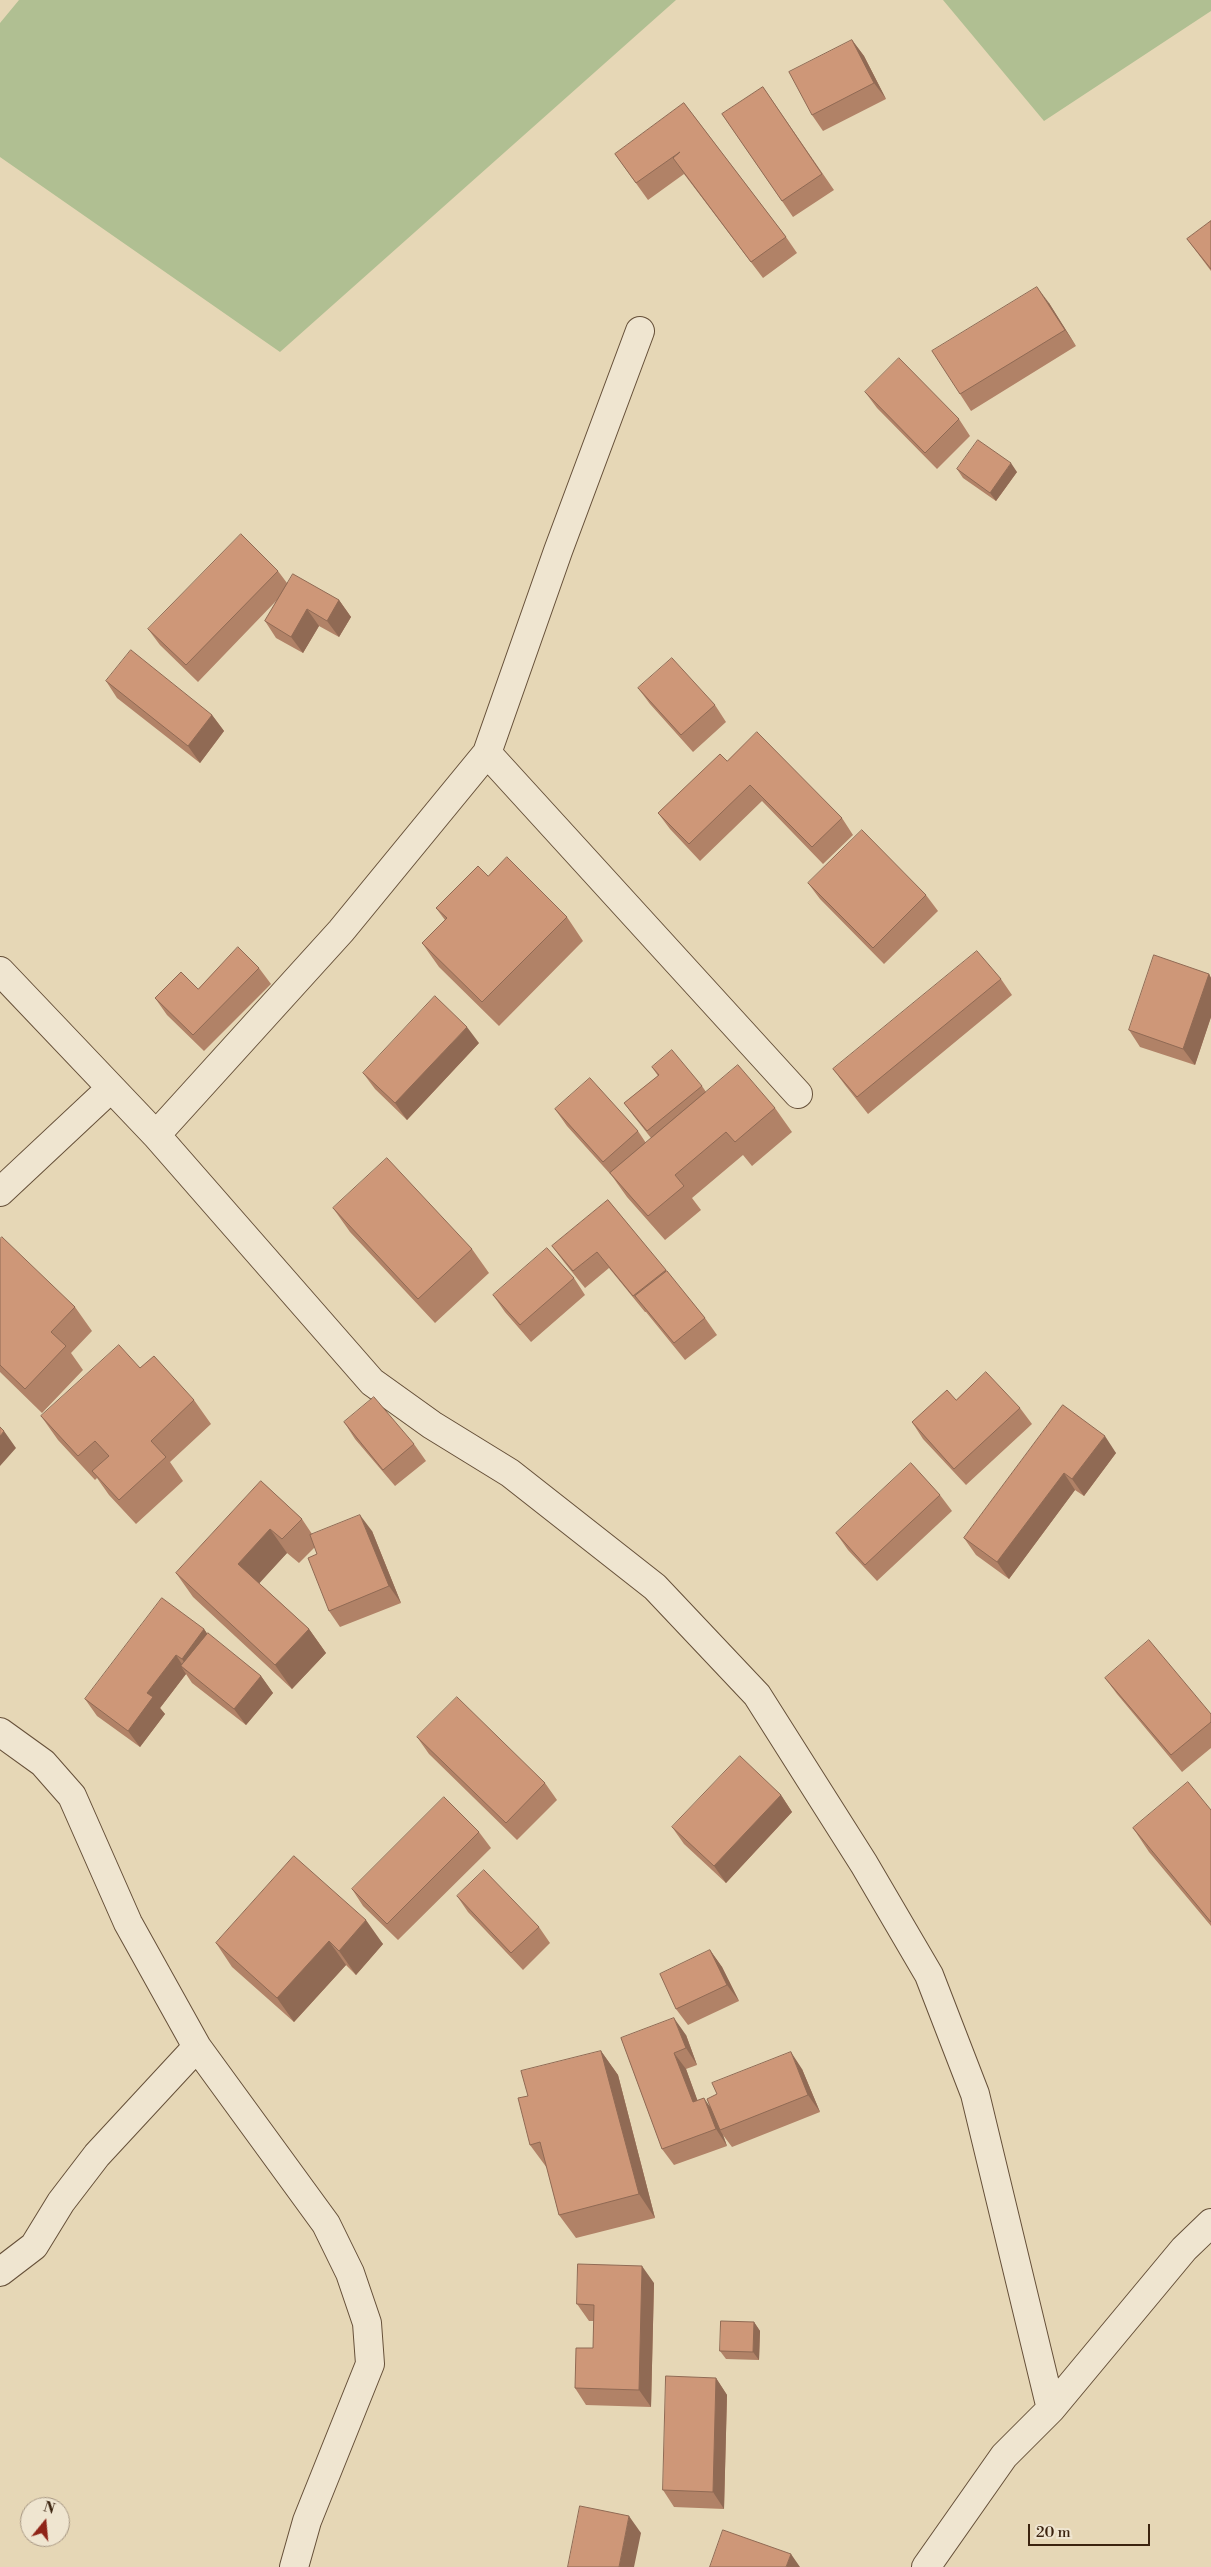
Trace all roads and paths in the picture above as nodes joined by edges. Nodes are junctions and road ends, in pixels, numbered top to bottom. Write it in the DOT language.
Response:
graph roads {
  1 [pos="640,331"];
  2 [pos="487,752"];
  3 [pos="0,972"];
  4 [pos="110,1089"];
  5 [pos="798,1094"];
  6 [pos="156,1135"];
  7 [pos="0,1192"];
  8 [pos="0,1732"];
  9 [pos="197,2047"];
  10 [pos="1211,2223"];
  11 [pos="0,2272"];
  12 [pos="1051,2409"];
  13 [pos="294,2567"];
  14 [pos="926,2567"];
  1 -- 2 [label="street"];
  2 -- 5 [label="street"];
  2 -- 6 [label="street"];
  3 -- 4 [label="street"];
  4 -- 6 [label="street"];
  4 -- 7 [label="street"];
  6 -- 12 [label="street"];
  8 -- 9 [label="street"];
  9 -- 11 [label="street"];
  9 -- 13 [label="street"];
  10 -- 12 [label="street"];
  12 -- 14 [label="street"];
}
